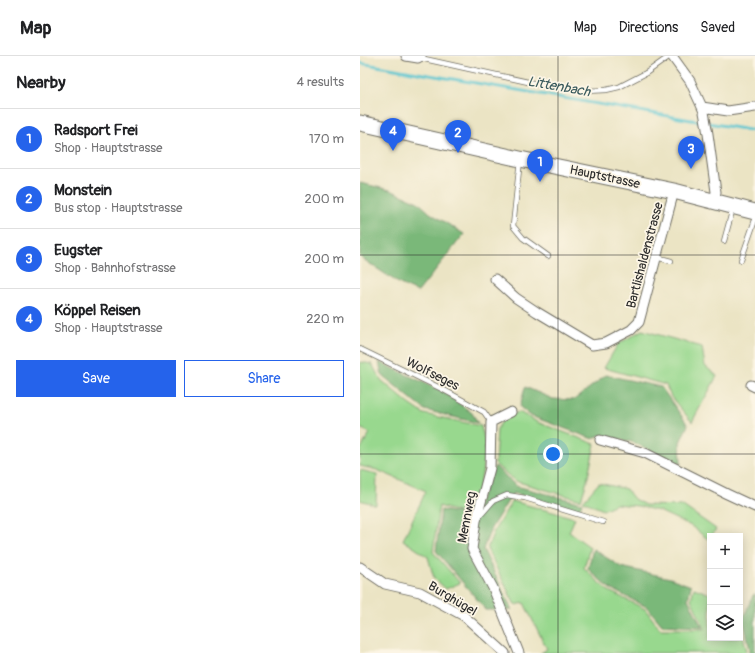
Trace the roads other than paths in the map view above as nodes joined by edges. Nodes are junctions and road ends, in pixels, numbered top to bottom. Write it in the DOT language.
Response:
graph roads {
  1 [pos="406,56"];
  2 [pos="671,56"];
  3 [pos="419,57"];
  4 [pos="755,107"];
  5 [pos="703,109"];
  6 [pos="360,123"];
  7 [pos="520,159"];
  8 [pos="674,191"];
  9 [pos="714,201"];
  10 [pos="733,206"];
  11 [pos="755,212"];
  12 [pos="755,220"];
  13 [pos="724,241"];
  14 [pos="548,256"];
  15 [pos="656,257"];
  16 [pos="741,260"];
  17 [pos="671,261"];
  18 [pos="495,279"];
  19 [pos="360,349"];
  20 [pos="511,412"];
  21 [pos="491,422"];
  22 [pos="600,440"];
  23 [pos="755,507"];
  24 [pos="476,521"];
  25 [pos="603,522"];
  26 [pos="360,567"];
  27 [pos="505,653"];
  28 [pos="518,653"];
  1 -- 3 [label="street"];
  2 -- 3 [label="lane"];
  2 -- 5 [label="street"];
  4 -- 5 [label="street"];
  5 -- 9 [label="street"];
  6 -- 7 [label="main road, Hauptstrasse"];
  7 -- 8 [label="main road, Hauptstrasse"];
  7 -- 14 [label="lane"];
  8 -- 9 [label="main road, Hauptstrasse"];
  8 -- 15 [label="street, Bartlishaldenstrasse"];
  9 -- 10 [label="main road, Hauptstrasse"];
  10 -- 11 [label="main road, Hauptstrasse"];
  10 -- 13 [label="lane"];
  12 -- 16 [label="lane"];
  15 -- 17 [label="lane"];
  15 -- 18 [label="street, Bartlishaldenstrasse"];
  19 -- 21 [label="lane, Wolfseges"];
  20 -- 21 [label="street"];
  21 -- 24 [label="street, Mennweg"];
  22 -- 23 [label="street"];
  24 -- 25 [label="lane"];
  24 -- 28 [label="street, Mennweg"];
  26 -- 27 [label="street, Burghügel"];
}
